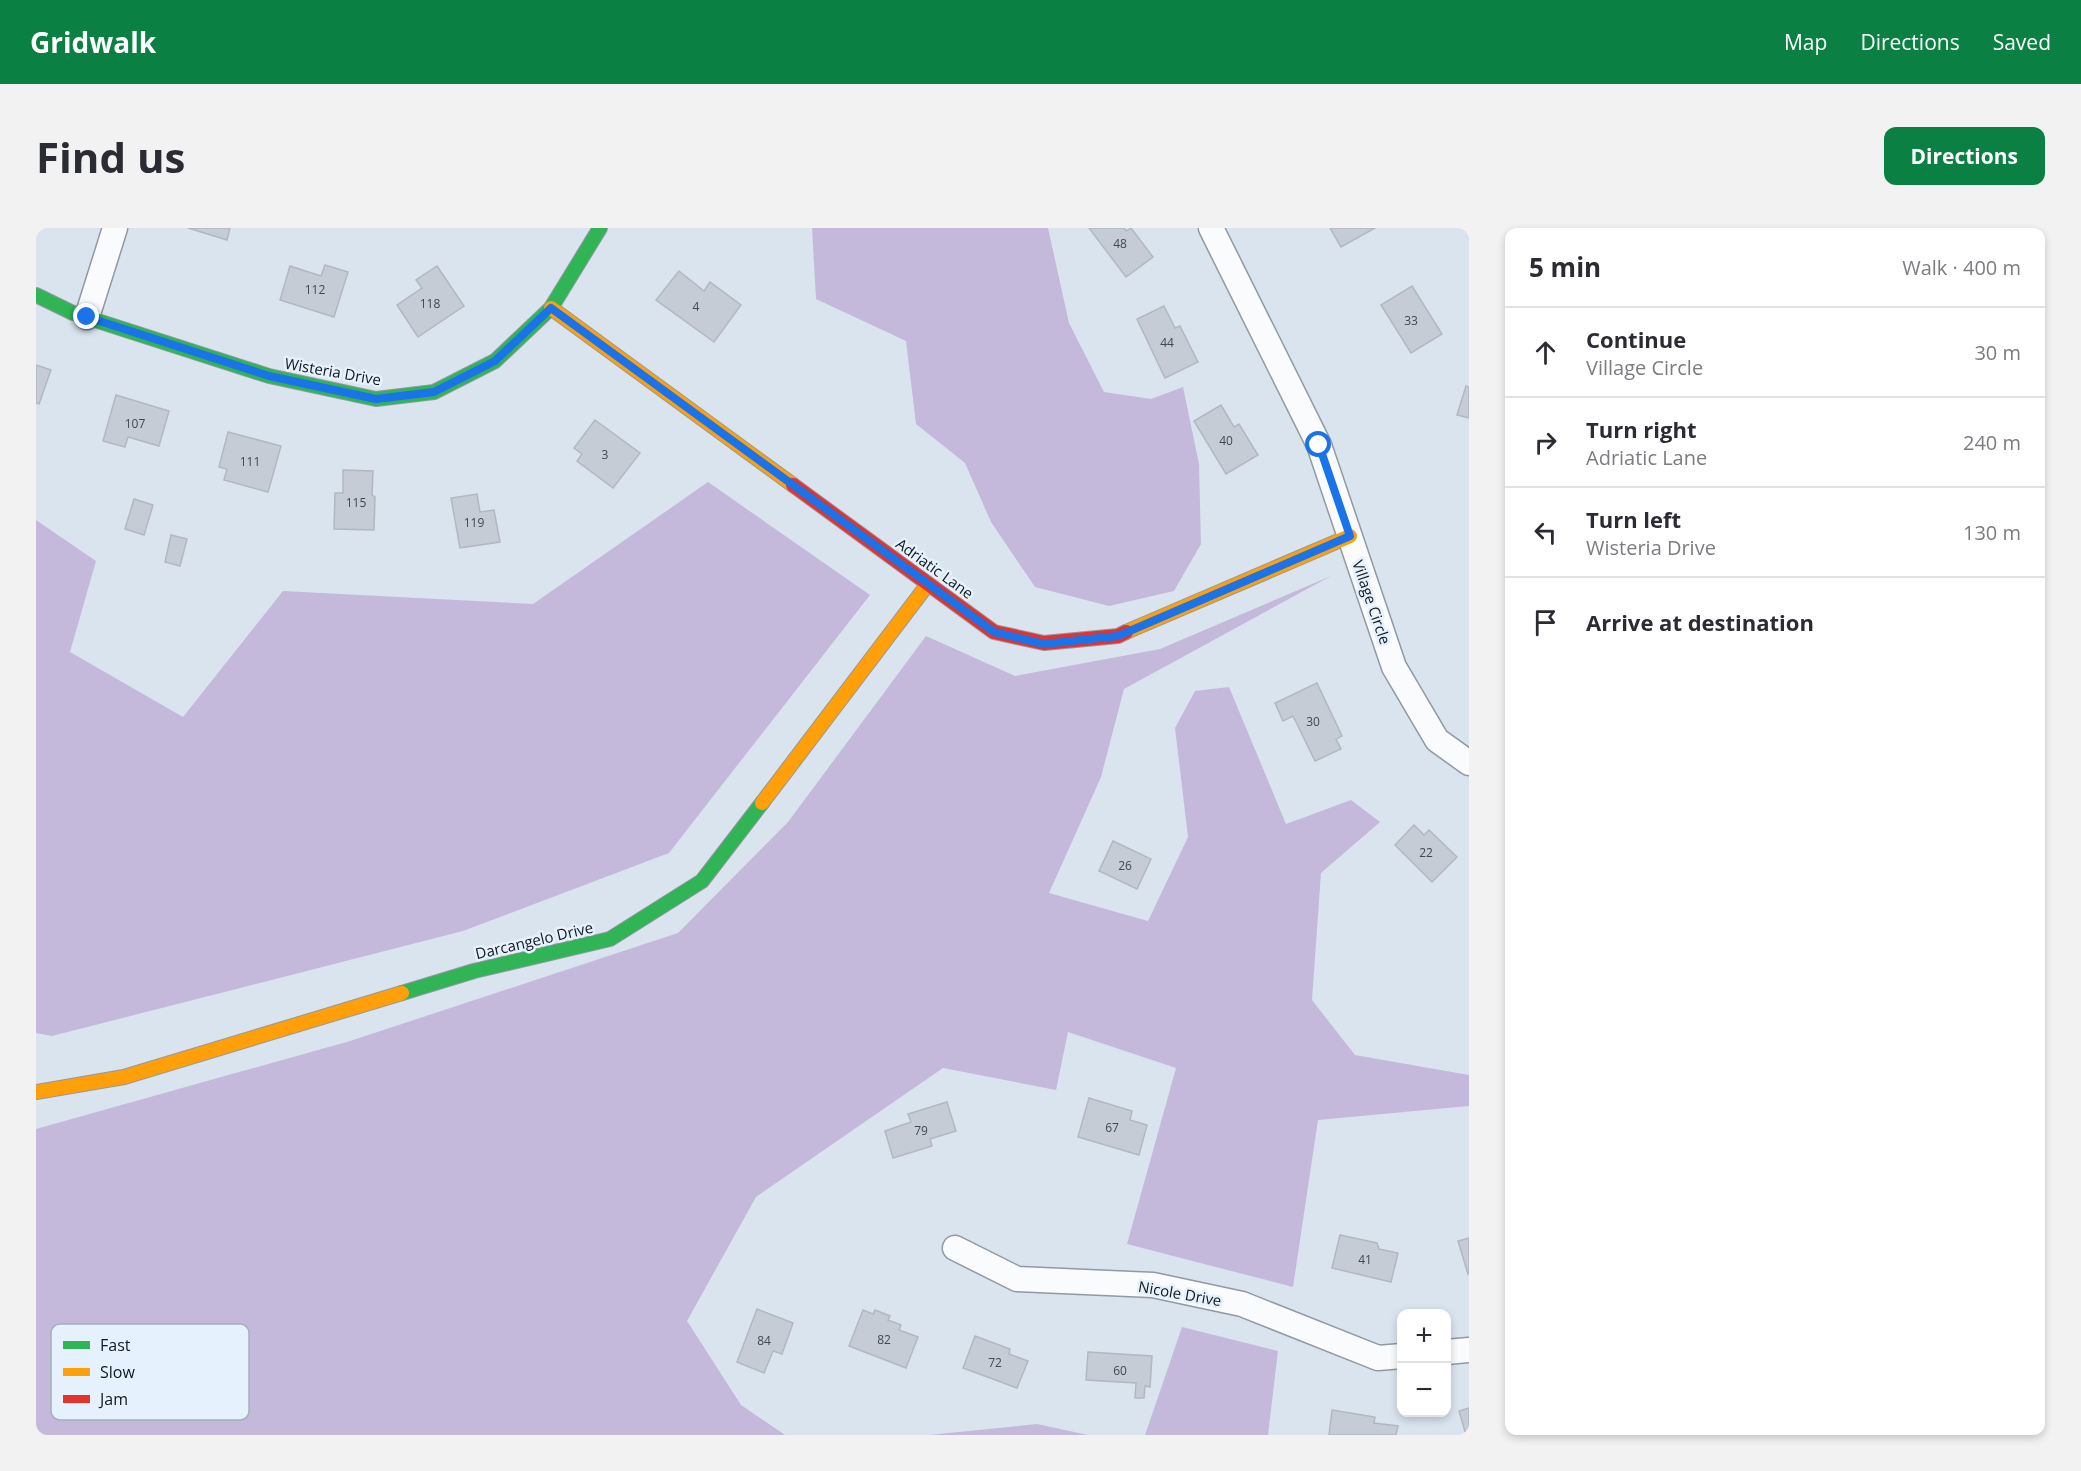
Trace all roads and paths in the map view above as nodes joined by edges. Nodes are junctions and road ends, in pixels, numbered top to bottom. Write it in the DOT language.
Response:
graph roads {
  1 [pos="115,228"];
  2 [pos="600,228"];
  3 [pos="1211,228"];
  4 [pos="36,295"];
  5 [pos="551,308"];
  6 [pos="87,317"];
  7 [pos="1350,536"];
  8 [pos="928,584"];
  9 [pos="1469,763"];
  10 [pos="36,1092"];
  11 [pos="955,1248"];
  12 [pos="1469,1350"];
  13 [pos="1451,1352"];
  14 [pos="1397,1356"];
  1 -- 6 [label="street"];
  2 -- 5 [label="street, Wisteria Drive"];
  3 -- 7 [label="street, Village Circle"];
  4 -- 6 [label="street, Wisteria Drive"];
  5 -- 6 [label="street, Wisteria Drive"];
  5 -- 8 [label="street, Adriatic Lane"];
  7 -- 8 [label="street, Adriatic Lane"];
  7 -- 9 [label="street, Village Circle"];
  8 -- 10 [label="street, Darcangelo Drive"];
  11 -- 14 [label="street, Nicole Drive"];
  12 -- 13 [label="street"];
}
